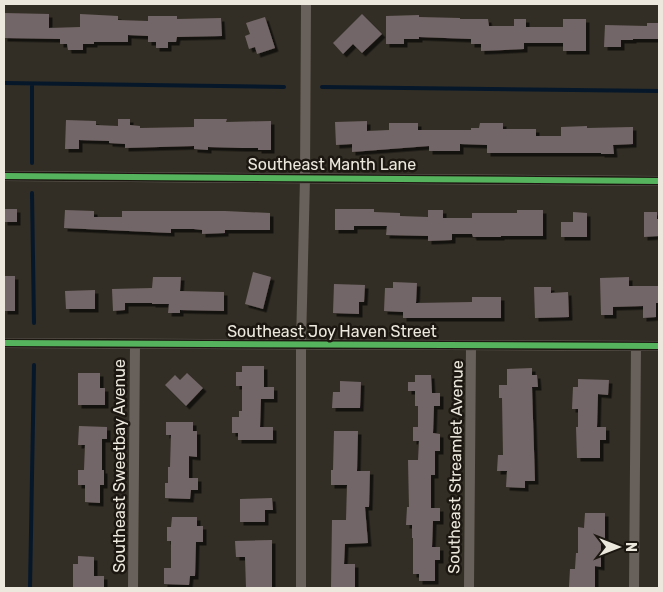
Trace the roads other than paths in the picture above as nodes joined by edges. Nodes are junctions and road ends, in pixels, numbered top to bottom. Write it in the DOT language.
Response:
graph roads {
  1 [pos="306,4"];
  2 [pos="4,176"];
  3 [pos="305,178"];
  4 [pos="659,181"];
  5 [pos="4,344"];
  6 [pos="135,344"];
  7 [pos="301,344"];
  8 [pos="471,346"];
  9 [pos="636,346"];
  10 [pos="659,346"];
  11 [pos="133,588"];
  12 [pos="301,588"];
  13 [pos="469,588"];
  14 [pos="634,588"];
  1 -- 3 [label="street"];
  2 -- 3 [label="street, Southeast Manth Lane"];
  3 -- 4 [label="street, Southeast Manth Lane"];
  3 -- 7 [label="street"];
  5 -- 6 [label="street, Southeast Joy Haven Street"];
  6 -- 7 [label="street, Southeast Joy Haven Street"];
  6 -- 11 [label="street, Southeast Sweetbay Avenue"];
  7 -- 8 [label="street, Southeast Joy Haven Street"];
  7 -- 12 [label="street"];
  8 -- 9 [label="street, Southeast Joy Haven Street"];
  8 -- 13 [label="street, Southeast Streamlet Avenue"];
  9 -- 10 [label="street, Southeast Joy Haven Street"];
  9 -- 14 [label="street"];
}
